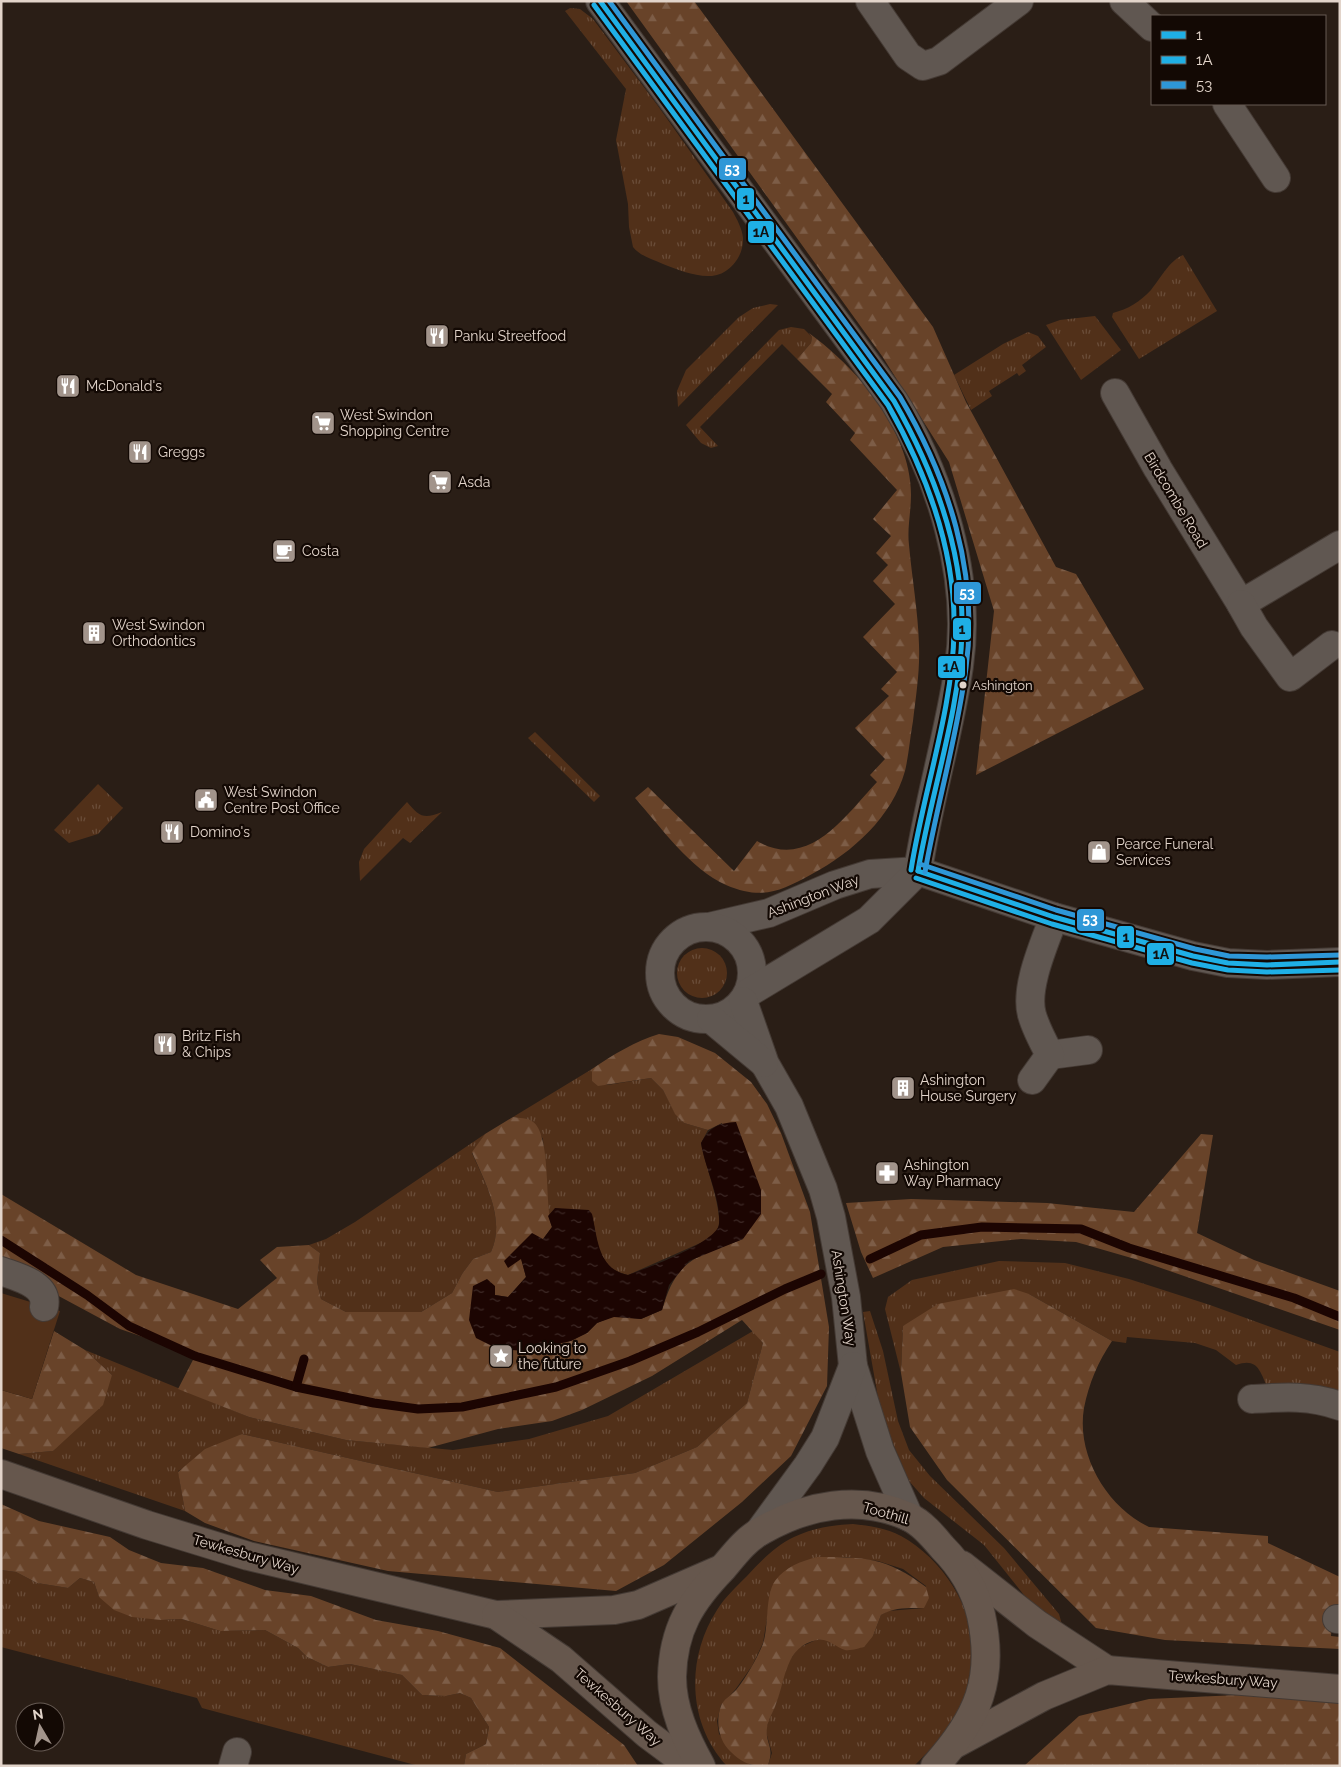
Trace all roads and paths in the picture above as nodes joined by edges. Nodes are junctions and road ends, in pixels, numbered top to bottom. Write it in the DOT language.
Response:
graph roads {
  1 [pos="600,1"];
  2 [pos="870,1"];
  3 [pos="1019,1"];
  4 [pos="1124,1"];
  5 [pos="1151,26"];
  6 [pos="1228,105"];
  7 [pos="1276,178"];
  8 [pos="1115,393"];
  9 [pos="1340,545"];
  10 [pos="1241,604"];
  11 [pos="1332,645"];
  12 [pos="918,871"];
  13 [pos="1054,917"];
  14 [pos="709,927"];
  15 [pos="1340,962"];
  16 [pos="745,997"];
  17 [pos="711,1019"];
  18 [pos="1088,1050"];
  19 [pos="1050,1055"];
  20 [pos="765,1064"];
  21 [pos="1032,1080"];
  22 [pos="1,1271"];
  23 [pos="44,1307"];
  24 [pos="853,1366"];
  25 [pos="1252,1399"];
  26 [pos="1340,1406"];
  27 [pos="1,1474"];
  28 [pos="909,1517"];
  29 [pos="759,1532"];
  30 [pos="951,1556"];
  31 [pos="721,1569"];
  32 [pos="496,1615"];
  33 [pos="1107,1670"];
  34 [pos="1340,1688"];
  35 [pos="954,1745"];
  36 [pos="690,1766"];
  37 [pos="701,1766"];
  38 [pos="935,1766"];
  1 -- 12 [label="street"];
  2 -- 3 [label="street"];
  4 -- 5 [label="street"];
  6 -- 7 [label="street"];
  8 -- 10 [label="street, Birdcombe Road"];
  9 -- 10 [label="street"];
  10 -- 11 [label="street, Birdcombe Road"];
  12 -- 13 [label="street"];
  12 -- 14 [label="street, Ashington Way"];
  12 -- 16 [label="street"];
  13 -- 15 [label="street"];
  13 -- 19 [label="street"];
  14 -- 16 [label="street"];
  14 -- 17 [label="street"];
  16 -- 17 [label="street"];
  16 -- 20 [label="street, Ashington Way"];
  17 -- 20 [label="street, Ashington Way"];
  18 -- 19 [label="street"];
  19 -- 21 [label="street"];
  20 -- 24 [label="street, Ashington Way"];
  22 -- 23 [label="street"];
  24 -- 28 [label="street, Ashington Way"];
  24 -- 29 [label="street, Ashington Way"];
  25 -- 26 [label="street"];
  27 -- 32 [label="main road, Tewkesbury Way"];
  28 -- 29 [label="main road, Toothill"];
  28 -- 30 [label="main road, Toothill"];
  29 -- 31 [label="main road, Toothill"];
  30 -- 33 [label="main road, Tewkesbury Way"];
  30 -- 35 [label="main road, Toothill"];
  31 -- 32 [label="main road, Tewkesbury Way"];
  31 -- 37 [label="main road, Toothill"];
  32 -- 36 [label="main road, Tewkesbury Way"];
  33 -- 34 [label="main road, Tewkesbury Way"];
  33 -- 35 [label="main road, Tewkesbury Way"];
  35 -- 38 [label="main road, Toothill"];
}
